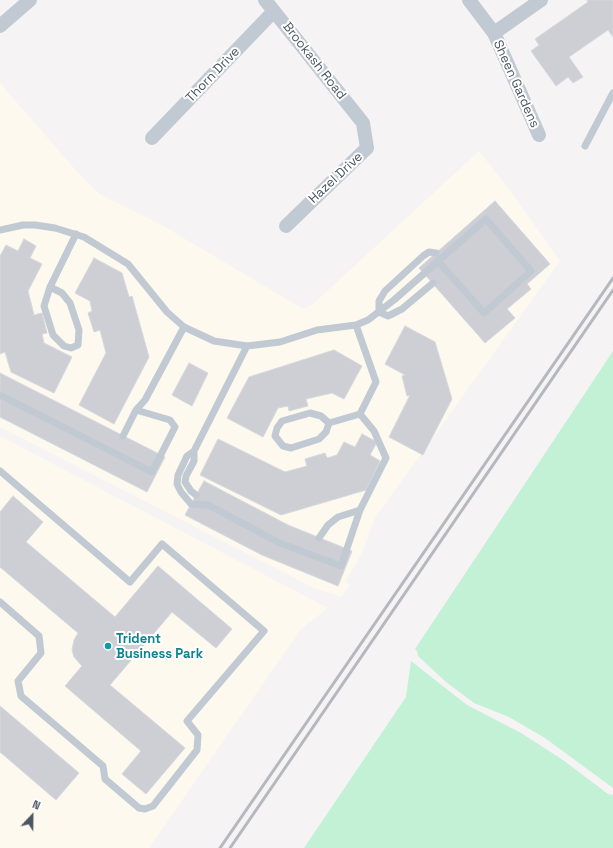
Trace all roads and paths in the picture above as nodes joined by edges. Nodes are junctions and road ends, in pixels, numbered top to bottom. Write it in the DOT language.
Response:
graph roads {
  1 [pos="30,0"];
  2 [pos="265,0"];
  3 [pos="469,0"];
  4 [pos="541,0"];
  5 [pos="274,11"];
  6 [pos="0,26"];
  7 [pos="494,33"];
  8 [pos="613,93"];
  9 [pos="363,123"];
  10 [pos="539,135"];
  11 [pos="152,138"];
  12 [pos="585,146"];
  13 [pos="286,226"];
  14 [pos="0,230"];
  15 [pos="76,234"];
  16 [pos="436,253"];
  17 [pos="438,261"];
  18 [pos="433,283"];
  19 [pos="50,287"];
  20 [pos="379,312"];
  21 [pos="356,325"];
  22 [pos="184,327"];
  23 [pos="247,346"];
  24 [pos="0,395"];
  25 [pos="136,410"];
  26 [pos="360,414"];
  27 [pos="329,423"];
  28 [pos="123,436"];
  29 [pos="194,451"];
  30 [pos="0,471"];
  31 [pos="196,495"];
  32 [pos="360,510"];
  33 [pos="319,538"];
  34 [pos="0,602"];
  1 -- 6 [label="street"];
  2 -- 5 [label="street, Brookash Road"];
  3 -- 7 [label="street, Sheen Gardens"];
  4 -- 7 [label="street, Sheen Gardens"];
  5 -- 9 [label="street, Brookash Road"];
  5 -- 11 [label="street, Thorn Drive"];
  7 -- 10 [label="street, Sheen Gardens"];
  8 -- 12 [label="lane"];
  9 -- 13 [label="street, Hazel Drive"];
  14 -- 15 [label="lane"];
  15 -- 19 [label="lane"];
  15 -- 22 [label="lane"];
  16 -- 20 [label="lane"];
  17 -- 17 [label="lane"];
  17 -- 20 [label="lane"];
  18 -- 20 [label="lane"];
  19 -- 19 [label="lane"];
  20 -- 21 [label="lane"];
  21 -- 23 [label="lane"];
  21 -- 26 [label="lane"];
  22 -- 23 [label="lane"];
  22 -- 25 [label="lane"];
  23 -- 29 [label="lane"];
  24 -- 25 [label="lane"];
  25 -- 28 [label="lane"];
  26 -- 27 [label="lane"];
  26 -- 32 [label="lane"];
  27 -- 27 [label="lane"];
  29 -- 31 [label="lane"];
  29 -- 32 [label="lane"];
  30 -- 34 [label="lane"];
  32 -- 33 [label="lane"];
}
